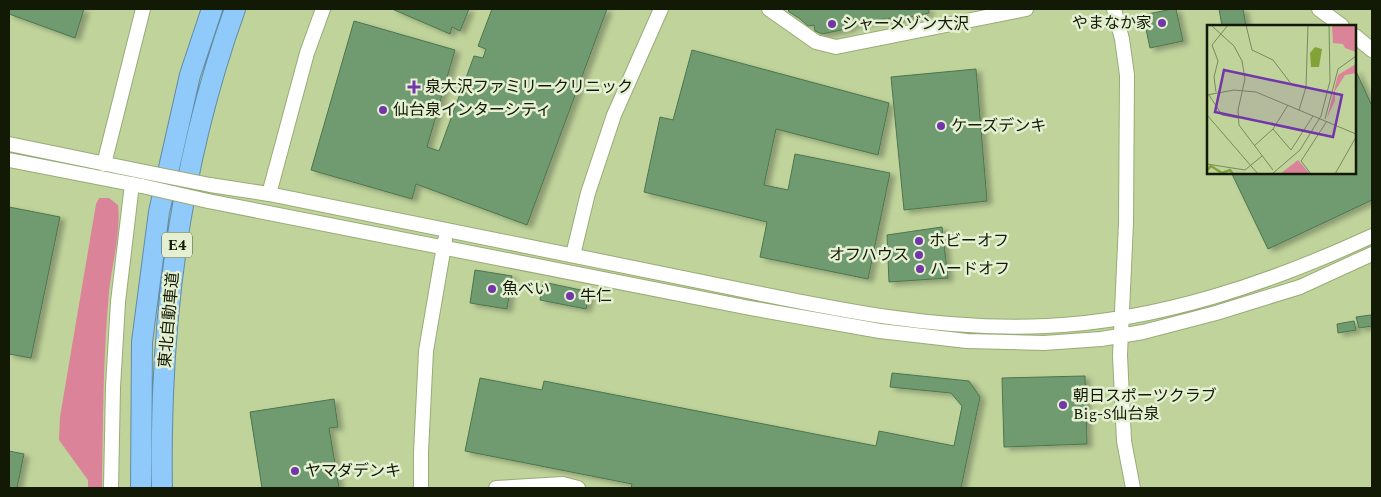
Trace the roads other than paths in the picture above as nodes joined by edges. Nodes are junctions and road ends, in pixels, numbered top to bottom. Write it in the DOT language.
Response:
graph roads {
  1 [pos="143,9"];
  2 [pos="212,9"];
  3 [pos="235,9"];
  4 [pos="323,9"];
  5 [pos="661,9"];
  6 [pos="769,9"];
  7 [pos="1026,9"];
  8 [pos="1114,9"];
  9 [pos="1319,9"];
  10 [pos="998,12"];
  11 [pos="1341,25"];
  12 [pos="1356,37"];
  13 [pos="1372,50"];
  14 [pos="9,144"];
  15 [pos="9,160"];
  16 [pos="104,164"];
  17 [pos="137,185"];
  18 [pos="269,194"];
  19 [pos="447,230"];
  20 [pos="1372,236"];
  21 [pos="443,248"];
  22 [pos="1372,254"];
  23 [pos="573,255"];
  24 [pos="1122,317"];
  25 [pos="1121,336"];
  26 [pos="110,488"];
  27 [pos="141,488"];
  28 [pos="162,488"];
  29 [pos="421,488"];
  30 [pos="496,488"];
  31 [pos="578,488"];
  32 [pos="1133,488"];
  1 -- 16 [label="street"];
  2 -- 27 [label="highway, 東北自動車道 / E4"];
  3 -- 28 [label="highway, 東北自動車道 / E4"];
  4 -- 18 [label="street"];
  5 -- 23 [label="street"];
  6 -- 10 [label="street"];
  7 -- 10 [label="street"];
  8 -- 24 [label="street"];
  9 -- 11 [label="street"];
  12 -- 13 [label="street"];
  14 -- 16 [label="street"];
  15 -- 17 [label="street"];
  16 -- 18 [label="street, bridge"];
  17 -- 21 [label="street, bridge"];
  17 -- 26 [label="street"];
  18 -- 19 [label="street"];
  19 -- 21 [label="street"];
  19 -- 23 [label="street"];
  20 -- 24 [label="street"];
  21 -- 25 [label="street"];
  21 -- 29 [label="street"];
  22 -- 25 [label="street"];
  23 -- 24 [label="street"];
  24 -- 25 [label="street"];
  25 -- 32 [label="street"];
  30 -- 31 [label="street"];
}
